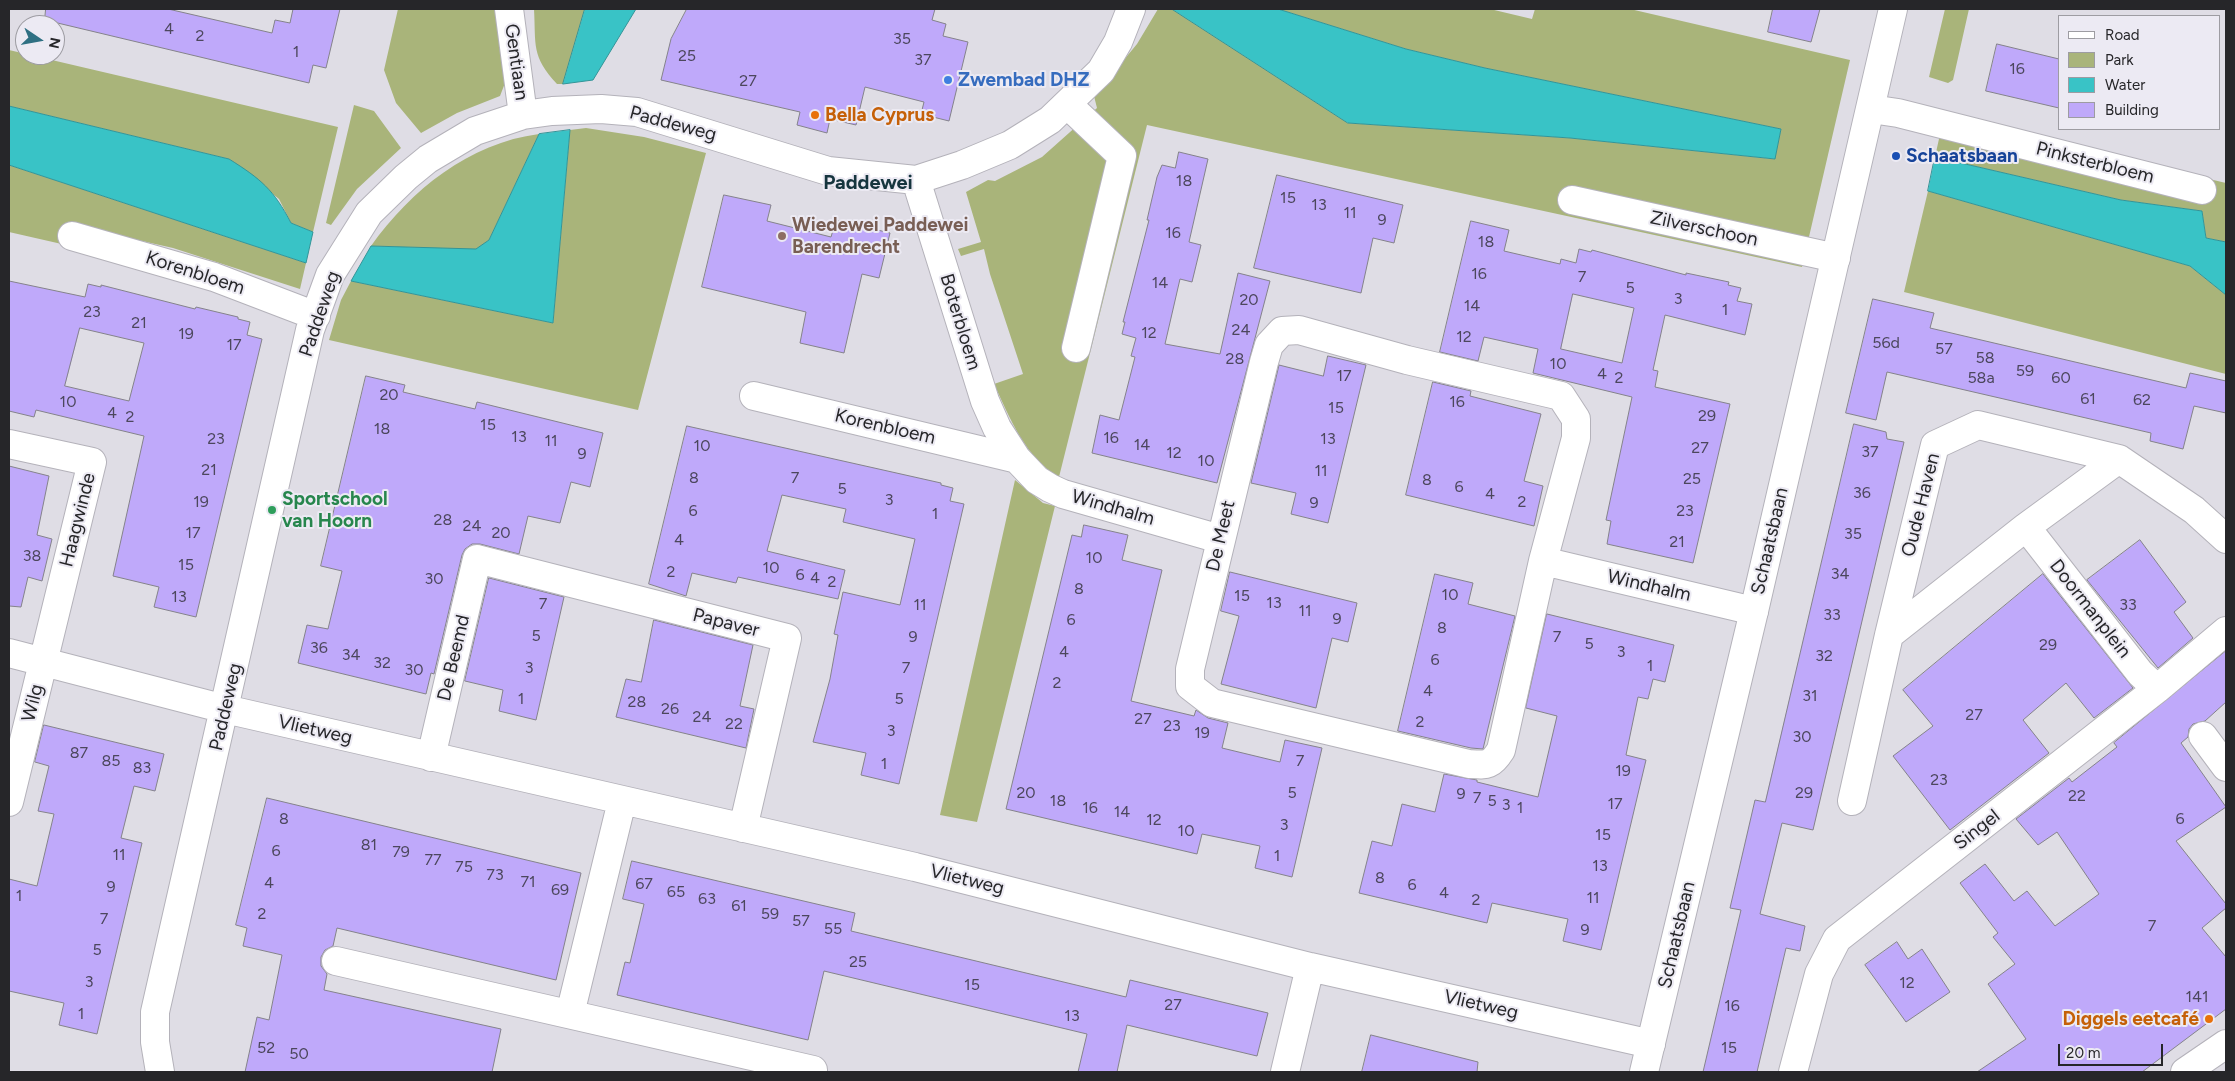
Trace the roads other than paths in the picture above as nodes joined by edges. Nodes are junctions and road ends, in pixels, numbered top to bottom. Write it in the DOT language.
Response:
graph roads {
  1 [pos="509,9"];
  2 [pos="1893,9"];
  3 [pos="1130,12"];
  4 [pos="1068,104"];
  5 [pos="1871,109"];
  6 [pos="524,115"];
  7 [pos="916,180"];
  8 [pos="2202,190"];
  9 [pos="1572,200"];
  10 [pos="72,236"];
  11 [pos="1836,258"];
  12 [pos="316,316"];
  13 [pos="1076,348"];
  14 [pos="754,396"];
  15 [pos="9,444"];
  16 [pos="1017,459"];
  17 [pos="2119,459"];
  18 [pos="2026,527"];
  19 [pos="1220,539"];
  20 [pos="2226,539"];
  21 [pos="477,559"];
  22 [pos="1543,562"];
  23 [pos="1754,611"];
  24 [pos="2226,631"];
  25 [pos="1889,635"];
  26 [pos="9,653"];
  27 [pos="44,662"];
  28 [pos="2157,689"];
  29 [pos="225,709"];
  30 [pos="2203,736"];
  31 [pos="431,757"];
  32 [pos="2226,767"];
  33 [pos="622,801"];
  34 [pos="1852,801"];
  35 [pos="9,802"];
  36 [pos="743,828"];
  37 [pos="336,960"];
  38 [pos="1310,967"];
  39 [pos="570,1014"];
  40 [pos="1651,1044"];
  41 [pos="2226,1044"];
  42 [pos="813,1070"];
  43 [pos="160,1072"];
  44 [pos="1285,1072"];
  45 [pos="1644,1072"];
  46 [pos="1793,1072"];
  47 [pos="2185,1072"];
  1 -- 6 [label="street, Gentiaan"];
  2 -- 5 [label="street, Schaatsbaan"];
  3 -- 4 [label="street, Paddeweg"];
  4 -- 7 [label="street, Paddeweg"];
  4 -- 13 [label="street"];
  5 -- 8 [label="street, Pinksterbloem"];
  5 -- 11 [label="street, Schaatsbaan"];
  6 -- 7 [label="street, Paddeweg"];
  6 -- 12 [label="street, Paddeweg"];
  7 -- 16 [label="street, Boterbloem"];
  9 -- 11 [label="street, Zilverschoon"];
  10 -- 12 [label="street, Korenbloem"];
  11 -- 23 [label="street, Schaatsbaan"];
  12 -- 29 [label="street, Paddeweg"];
  14 -- 16 [label="street, Korenbloem"];
  15 -- 27 [label="street, Haagwinde"];
  16 -- 19 [label="street, Windhalm"];
  17 -- 18 [label="street"];
  17 -- 20 [label="street, Oude Haven"];
  17 -- 25 [label="street, Oude Haven"];
  18 -- 25 [label="street"];
  18 -- 28 [label="street, Doormanplein"];
  19 -- 22 [label="street, De Meet"];
  19 -- 22 [label="street, De Meet"];
  21 -- 31 [label="street, De Beemd"];
  21 -- 36 [label="street, Papaver"];
  22 -- 23 [label="street, Windhalm"];
  23 -- 40 [label="street, Schaatsbaan"];
  24 -- 28 [label="street, Singel"];
  25 -- 34 [label="street, Oude Haven"];
  26 -- 27 [label="street, Vlietweg"];
  27 -- 29 [label="street, Vlietweg"];
  27 -- 35 [label="street, Wilg"];
  28 -- 46 [label="street, Singel"];
  29 -- 31 [label="street, Vlietweg"];
  29 -- 43 [label="street, Paddeweg"];
  30 -- 32 [label="street"];
  31 -- 33 [label="street, Vlietweg"];
  33 -- 36 [label="street, Vlietweg"];
  33 -- 39 [label="street"];
  36 -- 38 [label="street, Vlietweg"];
  37 -- 39 [label="street"];
  38 -- 40 [label="street, Vlietweg"];
  38 -- 44 [label="street"];
  39 -- 42 [label="street"];
  40 -- 45 [label="street, Schaatsbaan"];
  41 -- 47 [label="street"];
}
